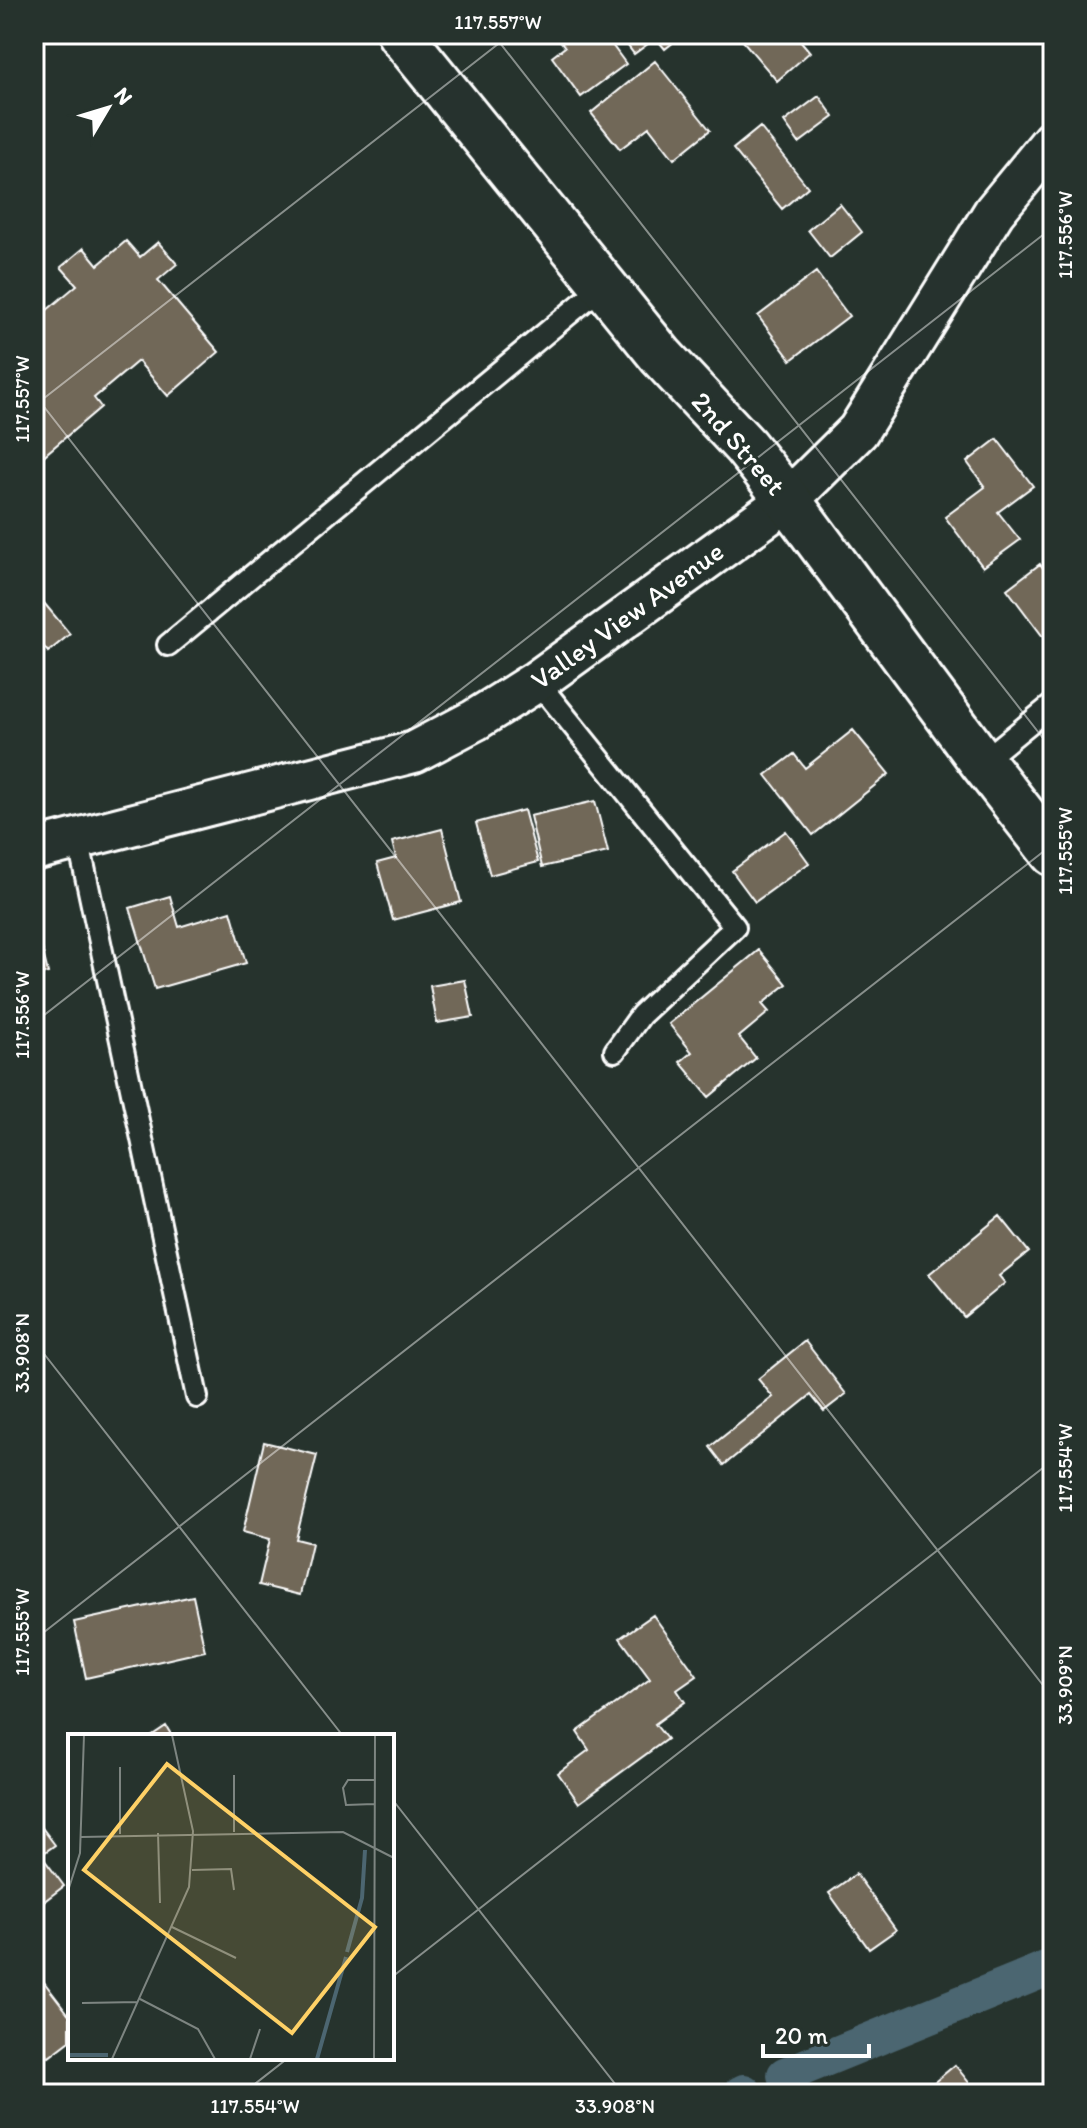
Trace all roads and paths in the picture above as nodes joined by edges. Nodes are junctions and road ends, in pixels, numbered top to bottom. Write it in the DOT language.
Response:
graph roads {
  1 [pos="411,38"];
  2 [pos="1053,140"];
  3 [pos="604,285"];
  4 [pos="788,500"];
  5 [pos="168,645"];
  6 [pos="537,681"];
  7 [pos="1053,704"];
  8 [pos="982,762"];
  9 [pos="78,839"];
  10 [pos="34,850"];
  11 [pos="1053,853"];
  12 [pos="615,1051"];
  13 [pos="197,1397"];
  1 -- 3 [label="street, 2nd Street"];
  2 -- 4 [label="street, Valley View Avenue"];
  3 -- 4 [label="street, 2nd Street"];
  3 -- 5 [label="lane"];
  4 -- 6 [label="street, Valley View Avenue"];
  4 -- 8 [label="street, 2nd Street"];
  6 -- 9 [label="street, Valley View Avenue"];
  6 -- 12 [label="lane"];
  7 -- 8 [label="lane"];
  8 -- 11 [label="street, 2nd Street"];
  9 -- 10 [label="street, Valley View Avenue"];
  9 -- 13 [label="lane"];
}
